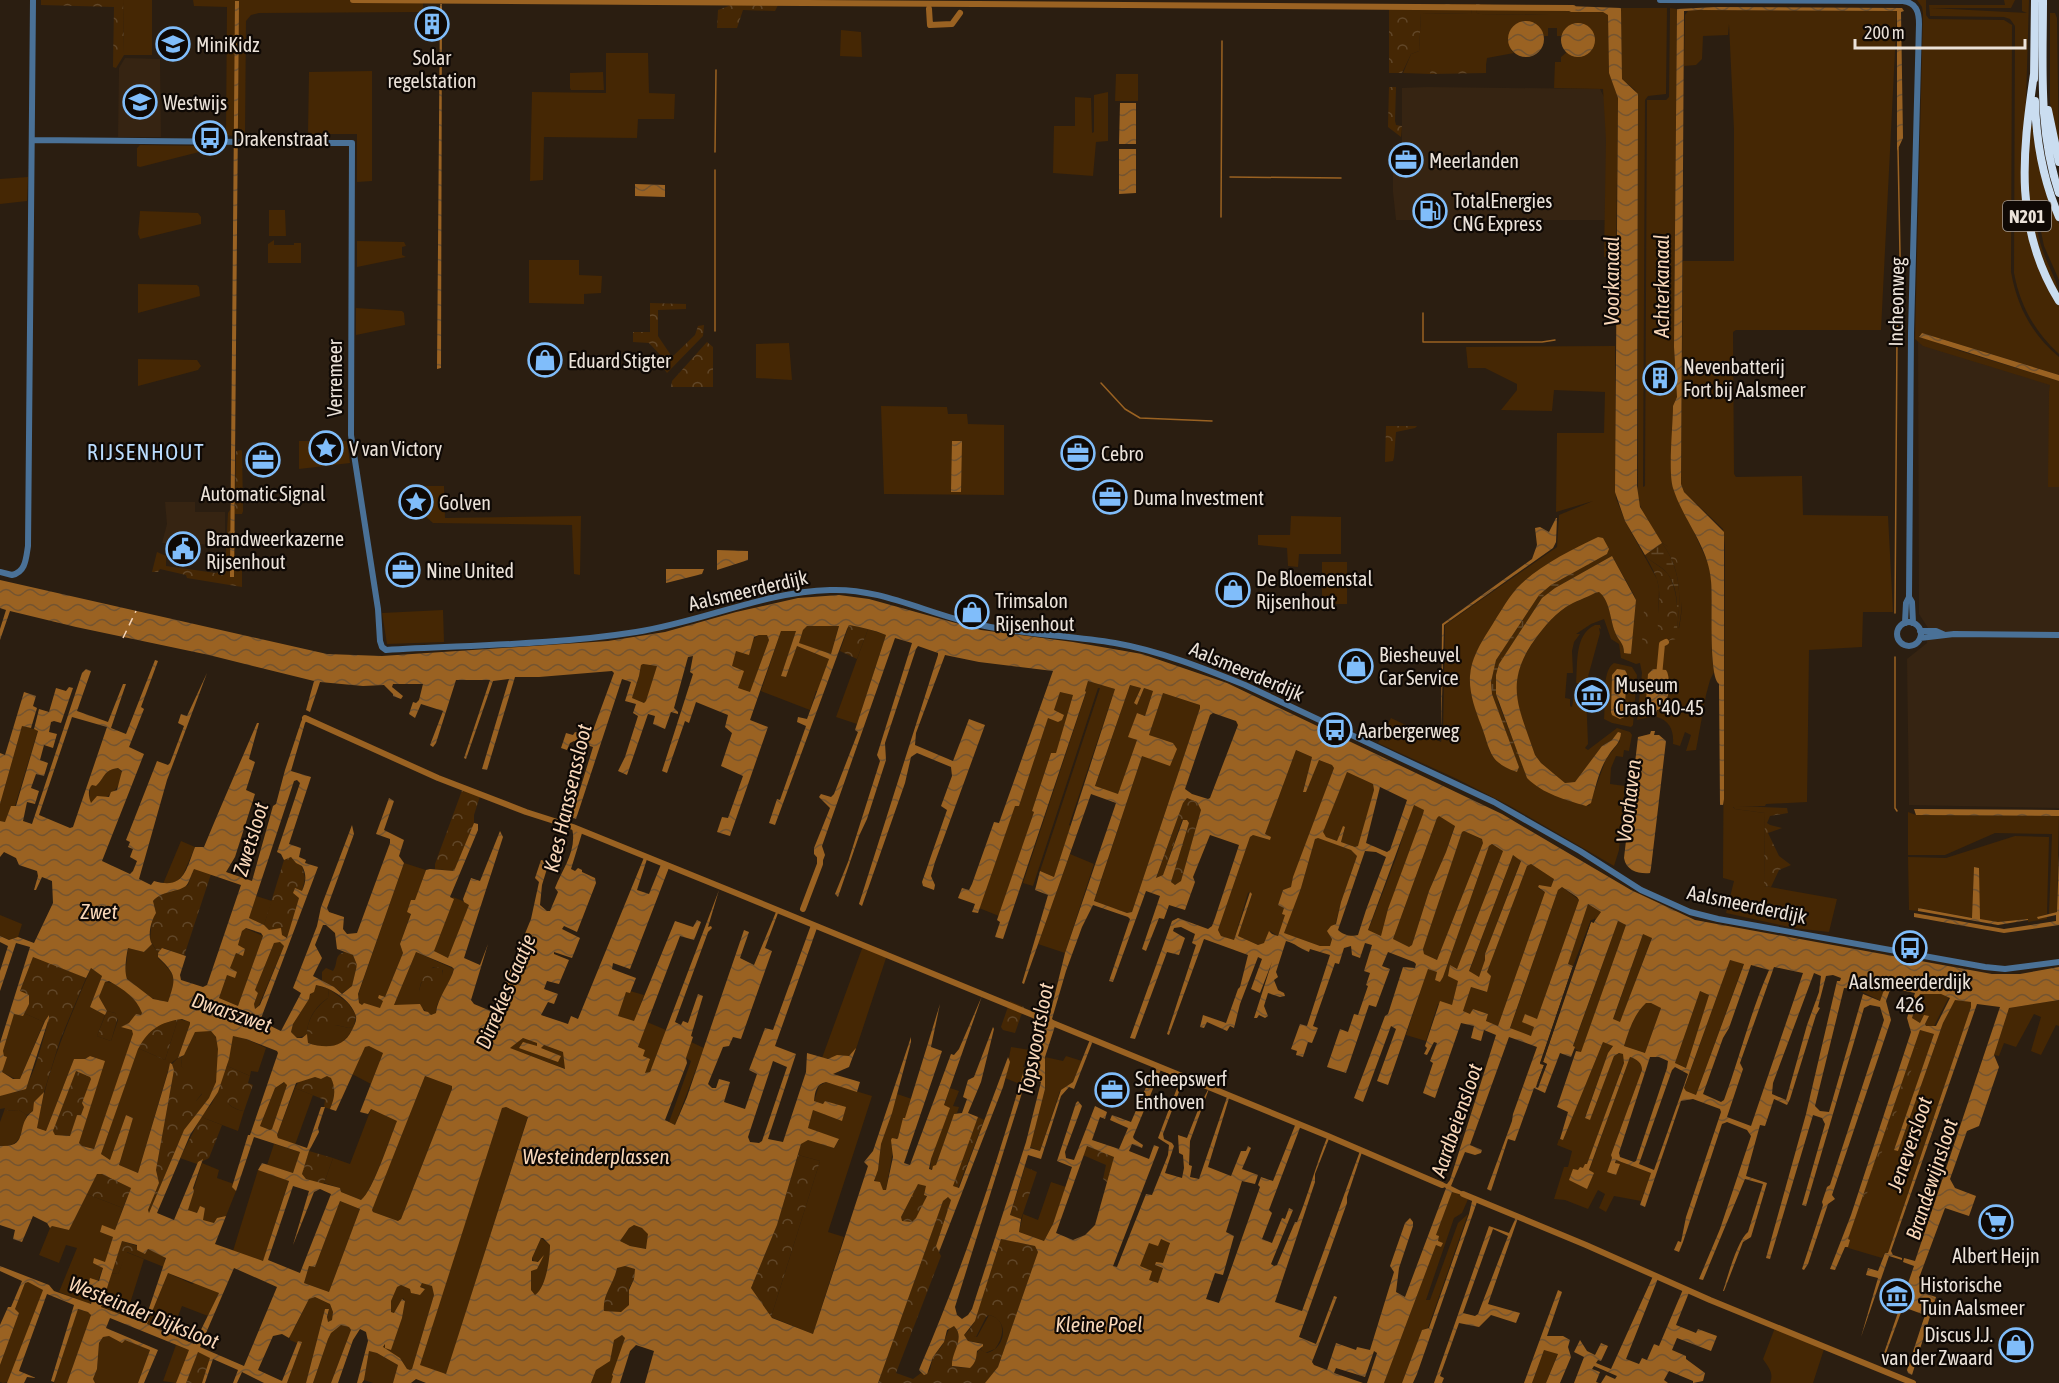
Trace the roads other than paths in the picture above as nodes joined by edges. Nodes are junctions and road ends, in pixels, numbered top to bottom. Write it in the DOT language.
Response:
graph roads {
  1 [pos="33,0"];
  2 [pos="1660,0"];
  3 [pos="2035,0"];
  4 [pos="2043,0"];
  5 [pos="2039,74"];
  6 [pos="32,140"];
  7 [pos="2059,162"];
  8 [pos="2059,193"];
  9 [pos="2059,217"];
  10 [pos="2059,301"];
  11 [pos="0,572"];
  12 [pos="1909,597"];
  13 [pos="1905,623"];
  14 [pos="1913,623"];
  15 [pos="1920,635"];
  16 [pos="2059,635"];
  17 [pos="382,647"];
  18 [pos="2059,962"];
  1 -- 6 [label="street"];
  2 -- 12 [label="street, Incheonweg"];
  3 -- 5 [label="highway, N201"];
  4 -- 5 [label="highway, N201"];
  5 -- 7 [label="highway, N201"];
  5 -- 8 [label="highway, N201"];
  5 -- 9 [label="highway, N201"];
  5 -- 10 [label="highway, N201"];
  6 -- 11 [label="street"];
  6 -- 17 [label="street, Verremeer"];
  12 -- 13 [label="street, Incheonweg"];
  12 -- 14 [label="street, Incheonweg"];
  13 -- 14 [label="street"];
  13 -- 15 [label="street"];
  14 -- 15 [label="street"];
  15 -- 16 [label="street"];
  17 -- 18 [label="street, Aalsmeerderdijk"];
}
